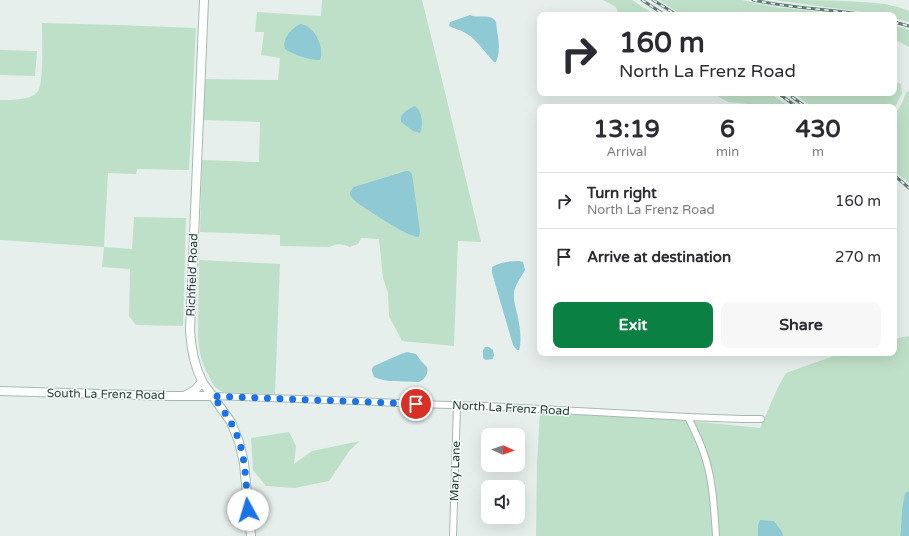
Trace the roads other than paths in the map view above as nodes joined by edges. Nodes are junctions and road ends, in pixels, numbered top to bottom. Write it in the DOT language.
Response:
graph roads {
  1 [pos="204,0"];
  2 [pos="202,382"];
  3 [pos="0,392"];
  4 [pos="185,396"];
  5 [pos="213,396"];
  6 [pos="457,405"];
  7 [pos="688,417"];
  8 [pos="761,419"];
  9 [pos="252,536"];
  10 [pos="453,536"];
  11 [pos="716,536"];
  1 -- 2 [label="street, Richfield Road"];
  2 -- 4 [label="street"];
  2 -- 5 [label="street, Richfield Road"];
  3 -- 4 [label="street, South La Frenz Road"];
  4 -- 5 [label="street, South La Frenz Road"];
  5 -- 6 [label="street, North La Frenz Road"];
  5 -- 9 [label="street, Richfield Road"];
  6 -- 7 [label="street, North La Frenz Road"];
  6 -- 10 [label="street, Mary Lane"];
  7 -- 8 [label="street, North La Frenz Road"];
  7 -- 11 [label="street"];
}
